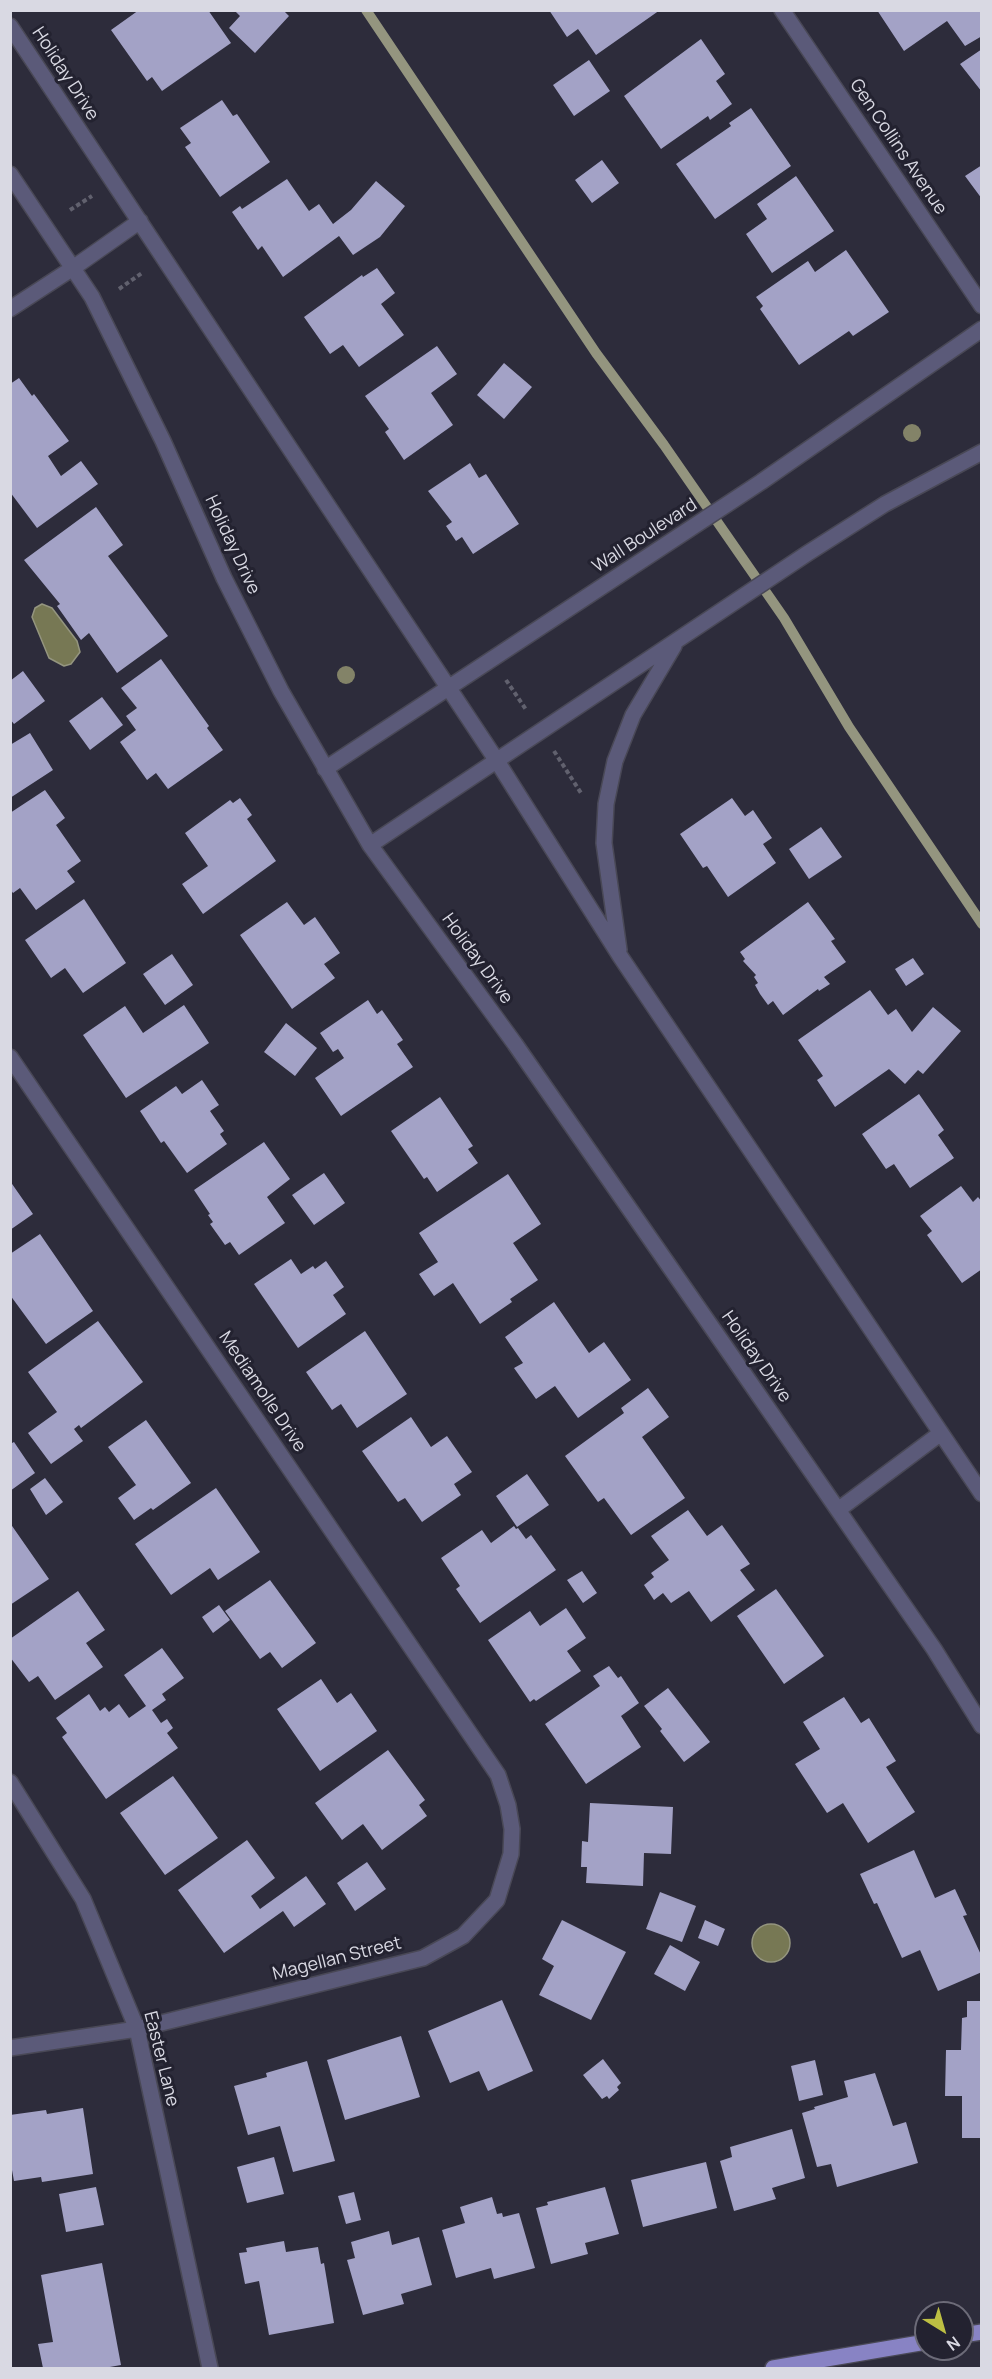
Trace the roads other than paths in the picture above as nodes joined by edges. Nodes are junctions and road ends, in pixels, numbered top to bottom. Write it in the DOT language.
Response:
graph roads {
  1 [pos="782,10"];
  2 [pos="10,26"];
  3 [pos="10,174"];
  4 [pos="140,220"];
  5 [pos="74,268"];
  6 [pos="981,306"];
  7 [pos="10,309"];
  8 [pos="981,328"];
  9 [pos="981,452"];
  10 [pos="677,640"];
  11 [pos="449,689"];
  12 [pos="497,761"];
  13 [pos="325,769"];
  14 [pos="370,845"];
  15 [pos="620,956"];
  16 [pos="10,1057"];
  17 [pos="941,1433"];
  18 [pos="981,1494"];
  19 [pos="838,1509"];
  20 [pos="981,1726"];
  21 [pos="480,1748"];
  22 [pos="10,1782"];
  23 [pos="137,2029"];
  24 [pos="10,2048"];
  25 [pos="914,2344"];
  26 [pos="210,2368"];
  27 [pos="773,2368"];
  1 -- 6 [label="street, Gen Collins Avenue"];
  2 -- 4 [label="street, Holiday Drive"];
  3 -- 5 [label="street, Holiday Drive"];
  4 -- 5 [label="street"];
  4 -- 11 [label="street, Holiday Drive"];
  5 -- 7 [label="street"];
  5 -- 13 [label="street, Holiday Drive"];
  8 -- 11 [label="street, Wall Boulevard"];
  9 -- 10 [label="street"];
  10 -- 12 [label="street"];
  10 -- 15 [label="street"];
  11 -- 12 [label="street, Holiday Drive"];
  11 -- 13 [label="street, Wall Boulevard"];
  12 -- 14 [label="street"];
  12 -- 15 [label="street, Holiday Drive"];
  13 -- 14 [label="street, Holiday Drive"];
  14 -- 19 [label="street, Holiday Drive"];
  15 -- 17 [label="street, Holiday Drive"];
  16 -- 21 [label="street, Mediamolle Drive"];
  17 -- 18 [label="street, Holiday Drive"];
  17 -- 19 [label="street"];
  19 -- 20 [label="street, Holiday Drive"];
  21 -- 23 [label="street, Magellan Street"];
  22 -- 23 [label="street, Easter Lane"];
  23 -- 24 [label="street, Magellan Street"];
  23 -- 26 [label="street, Easter Lane"];
  25 -- 27 [label="main road"];
}
